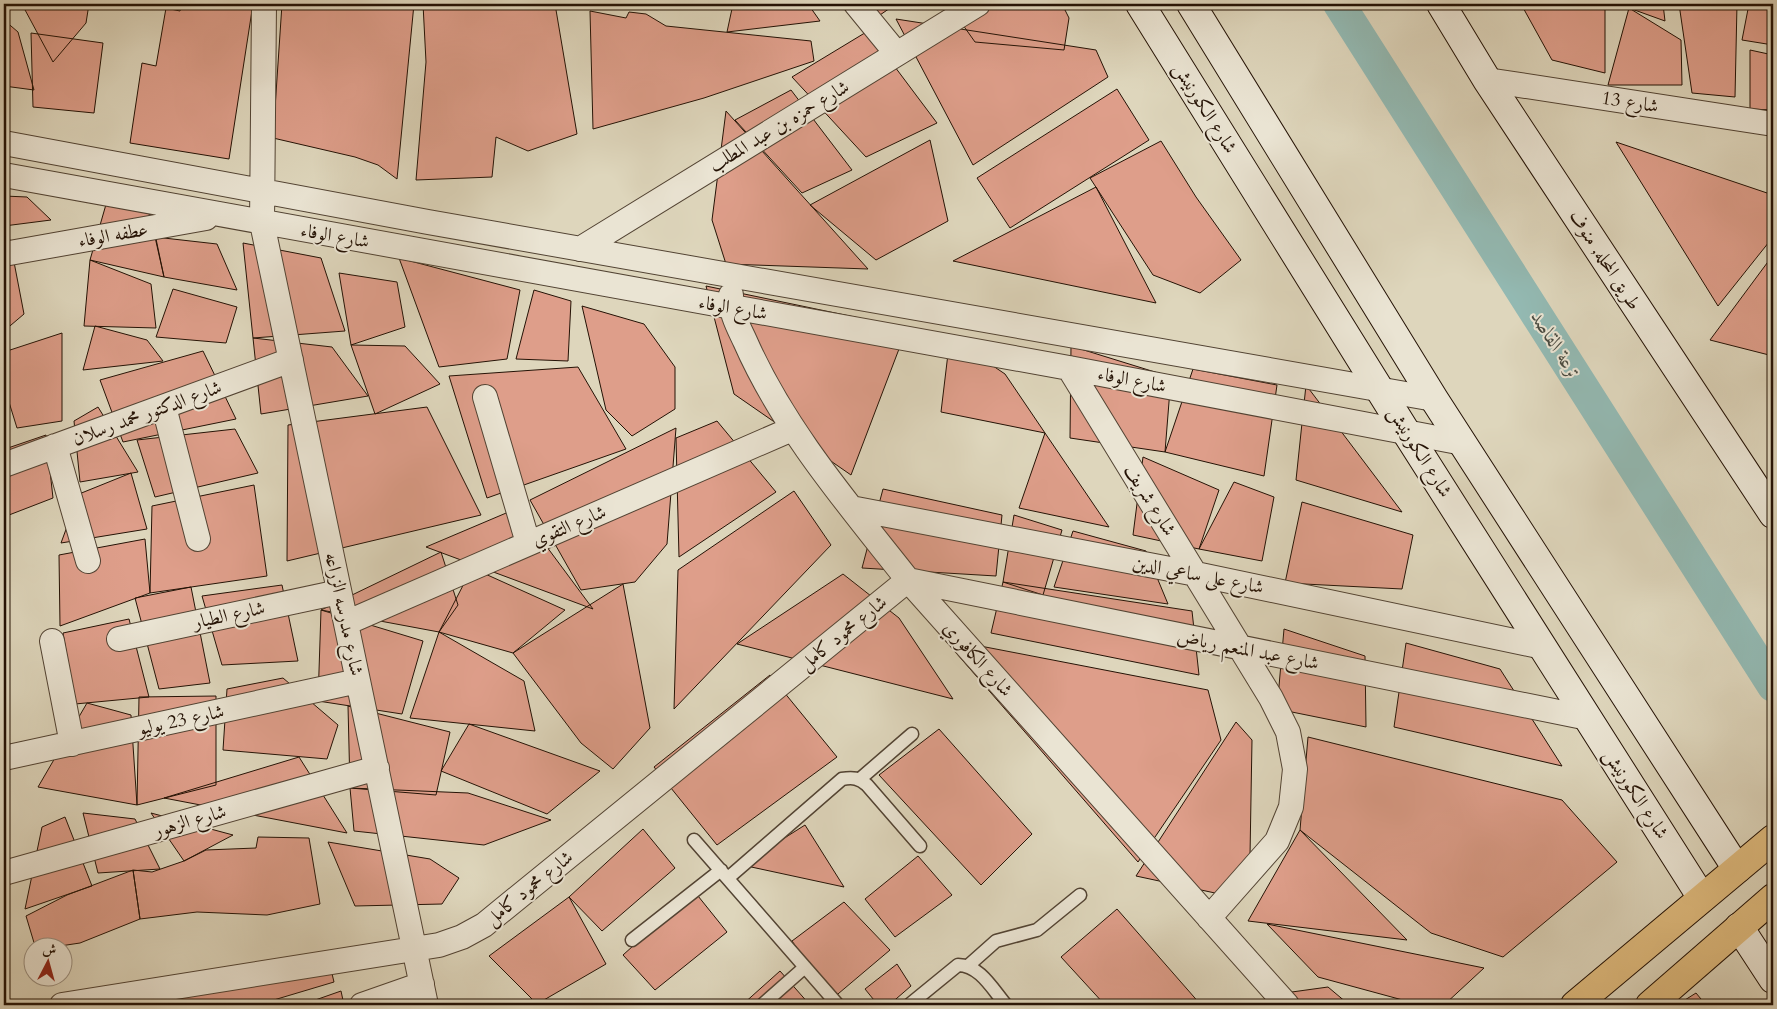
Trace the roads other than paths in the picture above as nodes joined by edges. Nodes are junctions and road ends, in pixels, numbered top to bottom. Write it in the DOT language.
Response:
graph roads {
  1 [pos="264,4"];
  2 [pos="856,4"];
  3 [pos="978,4"];
  4 [pos="1140,4"];
  5 [pos="1191,4"];
  6 [pos="1441,4"];
  7 [pos="897,54"];
  8 [pos="1487,80"];
  9 [pos="1773,124"];
  10 [pos="4,143"];
  11 [pos="4,175"];
  12 [pos="260,191"];
  13 [pos="222,215"];
  14 [pos="262,223"];
  15 [pos="580,249"];
  16 [pos="4,254"];
  17 [pos="732,276"];
  18 [pos="730,307"];
  19 [pos="291,360"];
  20 [pos="1069,368"];
  21 [pos="1381,390"];
  22 [pos="485,397"];
  23 [pos="1434,399"];
  24 [pos="164,407"];
  25 [pos="792,429"];
  26 [pos="1406,432"];
  27 [pos="1463,443"];
  28 [pos="55,446"];
  29 [pos="4,465"];
  30 [pos="851,508"];
  31 [pos="1773,514"];
  32 [pos="198,538"];
  33 [pos="528,543"];
  34 [pos="88,561"];
  35 [pos="1196,574"];
  36 [pos="908,580"];
  37 [pos="340,592"];
  38 [pos="346,623"];
  39 [pos="119,639"];
  40 [pos="52,641"];
  41 [pos="1543,647"];
  42 [pos="1242,649"];
  43 [pos="358,681"];
  44 [pos="1588,718"];
  45 [pos="912,734"];
  46 [pos="72,744"];
  47 [pos="4,757"];
  48 [pos="377,768"];
  49 [pos="860,779"];
  50 [pos="694,840"];
  51 [pos="1771,841"];
  52 [pos="920,846"];
  53 [pos="1737,869"];
  54 [pos="4,873"];
  55 [pos="724,874"];
  56 [pos="1080,895"];
  57 [pos="1702,898"];
  58 [pos="1773,898"];
  59 [pos="1209,918"];
  60 [pos="1739,927"];
  61 [pos="632,940"];
  62 [pos="415,949"];
  63 [pos="969,965"];
  64 [pos="805,967"];
  65 [pos="1773,978"];
  66 [pos="424,994"];
  67 [pos="62,1005"];
  68 [pos="362,1005"];
  69 [pos="762,1005"];
  70 [pos="838,1005"];
  71 [pos="909,1005"];
  72 [pos="1006,1005"];
  73 [pos="1287,1005"];
  74 [pos="1575,1005"];
  75 [pos="1650,1005"];
  1 -- 12 [label="street, شارع مدرسه الزراعه"];
  2 -- 7 [label="street"];
  3 -- 7 [label="street, شارع حمزه بن عبد المطلب"];
  4 -- 21 [label="main road, شارع الكورنيش"];
  5 -- 23 [label="main road"];
  6 -- 8 [label="main road, طريق المحله, منوف"];
  7 -- 15 [label="street, شارع حمزه بن عبد المطلب"];
  8 -- 9 [label="street, شارع 13"];
  8 -- 31 [label="main road, طريق المحله, منوف"];
  10 -- 12 [label="street, شارع الوفاء"];
  11 -- 13 [label="street, شارع الوفاء"];
  12 -- 14 [label="street, شارع مدرسه الزراعه"];
  12 -- 15 [label="street, شارع الوفاء"];
  13 -- 14 [label="street, شارع الوفاء"];
  13 -- 16 [label="street, عطفه الوفاء"];
  14 -- 18 [label="street, شارع الوفاء"];
  14 -- 19 [label="street, شارع مدرسه الزراعه"];
  15 -- 17 [label="street, شارع الوفاء"];
  17 -- 18 [label="street, شارع الكافوري"];
  17 -- 21 [label="street, شارع الوفاء"];
  18 -- 20 [label="street, شارع الوفاء"];
  18 -- 25 [label="street, شارع الكافوري"];
  19 -- 24 [label="street, شارع الدكتور محمد رسلان"];
  19 -- 37 [label="street, شارع مدرسه الزراعه"];
  20 -- 26 [label="street, شارع الوفاء"];
  20 -- 35 [label="street, شارع شريف"];
  21 -- 23 [label="street, شارع الوفاء"];
  21 -- 26 [label="main road, شارع الكورنيش"];
  22 -- 33 [label="street"];
  23 -- 27 [label="main road"];
  24 -- 28 [label="street, شارع الدكتور محمد رسلان"];
  24 -- 32 [label="street"];
  25 -- 30 [label="street, شارع الكافوري"];
  25 -- 33 [label="street, شارع التقوي"];
  26 -- 27 [label="street, شارع الوفاء"];
  26 -- 41 [label="main road, شارع الكورنيش"];
  27 -- 53 [label="main road"];
  28 -- 29 [label="street, شارع الدكتور محمد رسلان"];
  28 -- 34 [label="street"];
  30 -- 35 [label="street, شارع على ساعي الدين"];
  30 -- 36 [label="street, شارع الكافوري"];
  33 -- 38 [label="street, شارع التقوي"];
  35 -- 41 [label="street, شارع على ساعي الدين"];
  35 -- 42 [label="street, شارع شريف"];
  36 -- 42 [label="street, شارع عبد المنعم رياض"];
  36 -- 59 [label="street, شارع الكافوري"];
  36 -- 62 [label="street, شارع محمود كامل"];
  37 -- 38 [label="street, شارع مدرسه الزراعه"];
  37 -- 39 [label="street, شارع الطيار"];
  38 -- 43 [label="street, شارع مدرسه الزراعه"];
  40 -- 46 [label="street"];
  41 -- 44 [label="main road, شارع الكورنيش"];
  42 -- 44 [label="street, شارع عبد المنعم رياض"];
  42 -- 59 [label="street, شارع شريف"];
  43 -- 46 [label="street, شارع 23 يوليو"];
  43 -- 48 [label="street, شارع مدرسه الزراعه"];
  44 -- 57 [label="main road, شارع الكورنيش"];
  45 -- 49 [label="lane"];
  46 -- 47 [label="street, شارع 23 يوليو"];
  48 -- 54 [label="street, شارع الزهور"];
  48 -- 62 [label="street, شارع مدرسه الزراعه"];
  49 -- 52 [label="lane"];
  49 -- 55 [label="lane"];
  50 -- 55 [label="lane"];
  51 -- 53 [label="highway"];
  53 -- 57 [label="highway"];
  55 -- 61 [label="lane"];
  55 -- 64 [label="lane"];
  56 -- 63 [label="lane"];
  57 -- 74 [label="highway"];
  58 -- 60 [label="highway"];
  59 -- 73 [label="street, شارع الكافوري"];
  60 -- 65 [label="main road"];
  60 -- 75 [label="highway"];
  62 -- 66 [label="street, شارع مدرسه الزراعه"];
  62 -- 67 [label="street, شارع محمود كامل"];
  63 -- 71 [label="lane"];
  63 -- 72 [label="lane"];
  64 -- 69 [label="lane"];
  64 -- 70 [label="lane"];
  66 -- 68 [label="street"];
}
